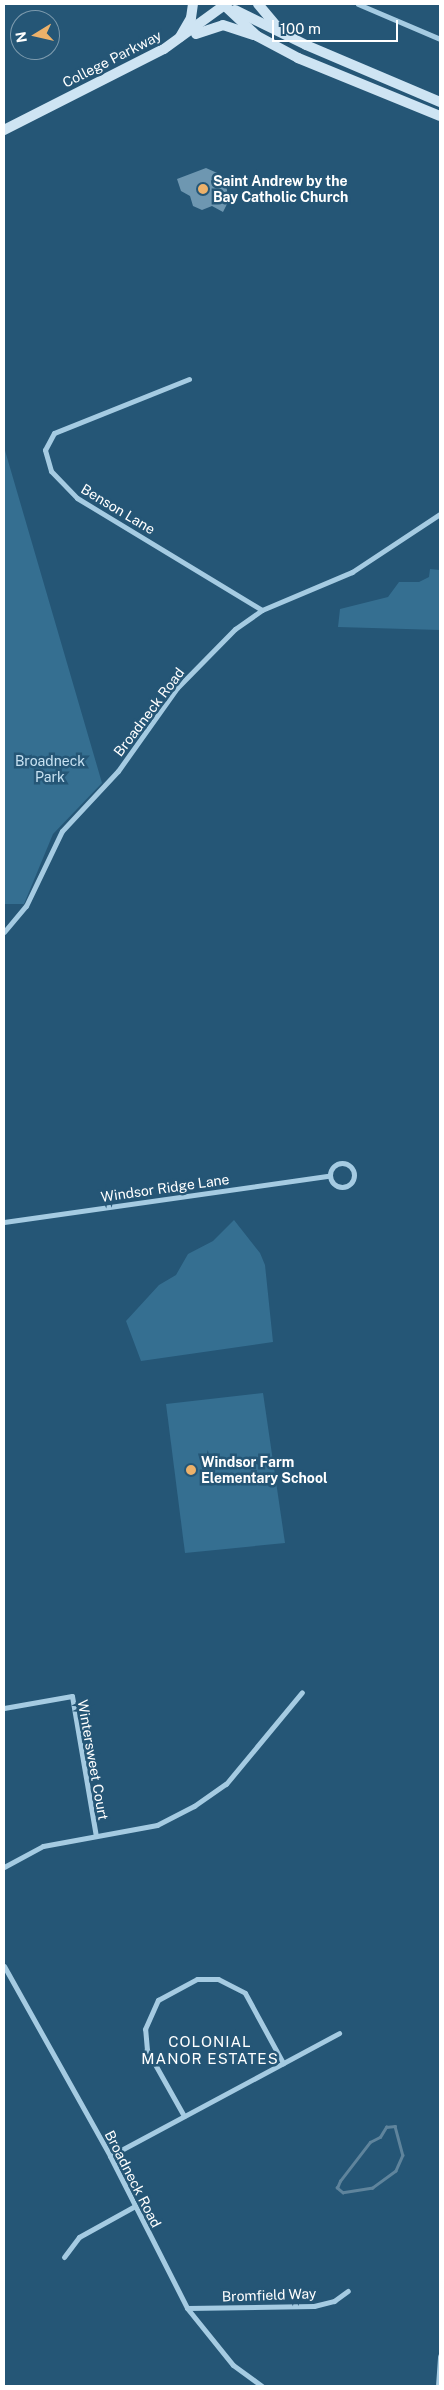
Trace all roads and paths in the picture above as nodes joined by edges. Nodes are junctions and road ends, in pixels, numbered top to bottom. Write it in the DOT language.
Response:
graph roads {
  1 [pos="193,4"];
  2 [pos="225,4"];
  3 [pos="258,4"];
  4 [pos="358,4"];
  5 [pos="257,36"];
  6 [pos="285,36"];
  7 [pos="440,39"];
  8 [pos="178,40"];
  9 [pos="440,102"];
  10 [pos="440,116"];
  11 [pos="4,130"];
  12 [pos="189,379"];
  13 [pos="440,514"];
  14 [pos="262,610"];
  15 [pos="4,932"];
  16 [pos="329,1176"];
  17 [pos="4,1222"];
  18 [pos="302,1692"];
  19 [pos="4,1708"];
  20 [pos="96,1836"];
  21 [pos="4,1867"];
  22 [pos="4,1966"];
  23 [pos="339,2033"];
  24 [pos="283,2063"];
  25 [pos="184,2116"];
  26 [pos="110,2156"];
  27 [pos="135,2206"];
  28 [pos="64,2257"];
  29 [pos="348,2291"];
  30 [pos="187,2308"];
  31 [pos="440,2356"];
  32 [pos="262,2386"];
  33 [pos="438,2386"];
  1 -- 8 [label="main road"];
  2 -- 5 [label="main road"];
  2 -- 6 [label="main road"];
  2 -- 8 [label="main road, College Parkway"];
  3 -- 6 [label="main road"];
  4 -- 7 [label="street"];
  5 -- 8 [label="main road"];
  5 -- 10 [label="main road"];
  6 -- 9 [label="main road"];
  8 -- 11 [label="main road, College Parkway"];
  12 -- 14 [label="street, Benson Lane"];
  13 -- 14 [label="street, Broadneck Road"];
  14 -- 15 [label="street, Broadneck Road"];
  16 -- 16 [label="street, Windsor Ridge Lane"];
  16 -- 17 [label="street, Windsor Ridge Lane"];
  18 -- 20 [label="street"];
  19 -- 20 [label="street, Wintersweet Court"];
  20 -- 21 [label="street"];
  22 -- 26 [label="street, Broadneck Road"];
  23 -- 24 [label="street"];
  24 -- 25 [label="street"];
  24 -- 25 [label="street"];
  25 -- 26 [label="street"];
  26 -- 27 [label="street, Broadneck Road"];
  27 -- 28 [label="street"];
  27 -- 30 [label="street, Broadneck Road"];
  29 -- 30 [label="street, Bromfield Way"];
  30 -- 32 [label="street, Broadneck Road"];
  31 -- 33 [label="street"];
}
